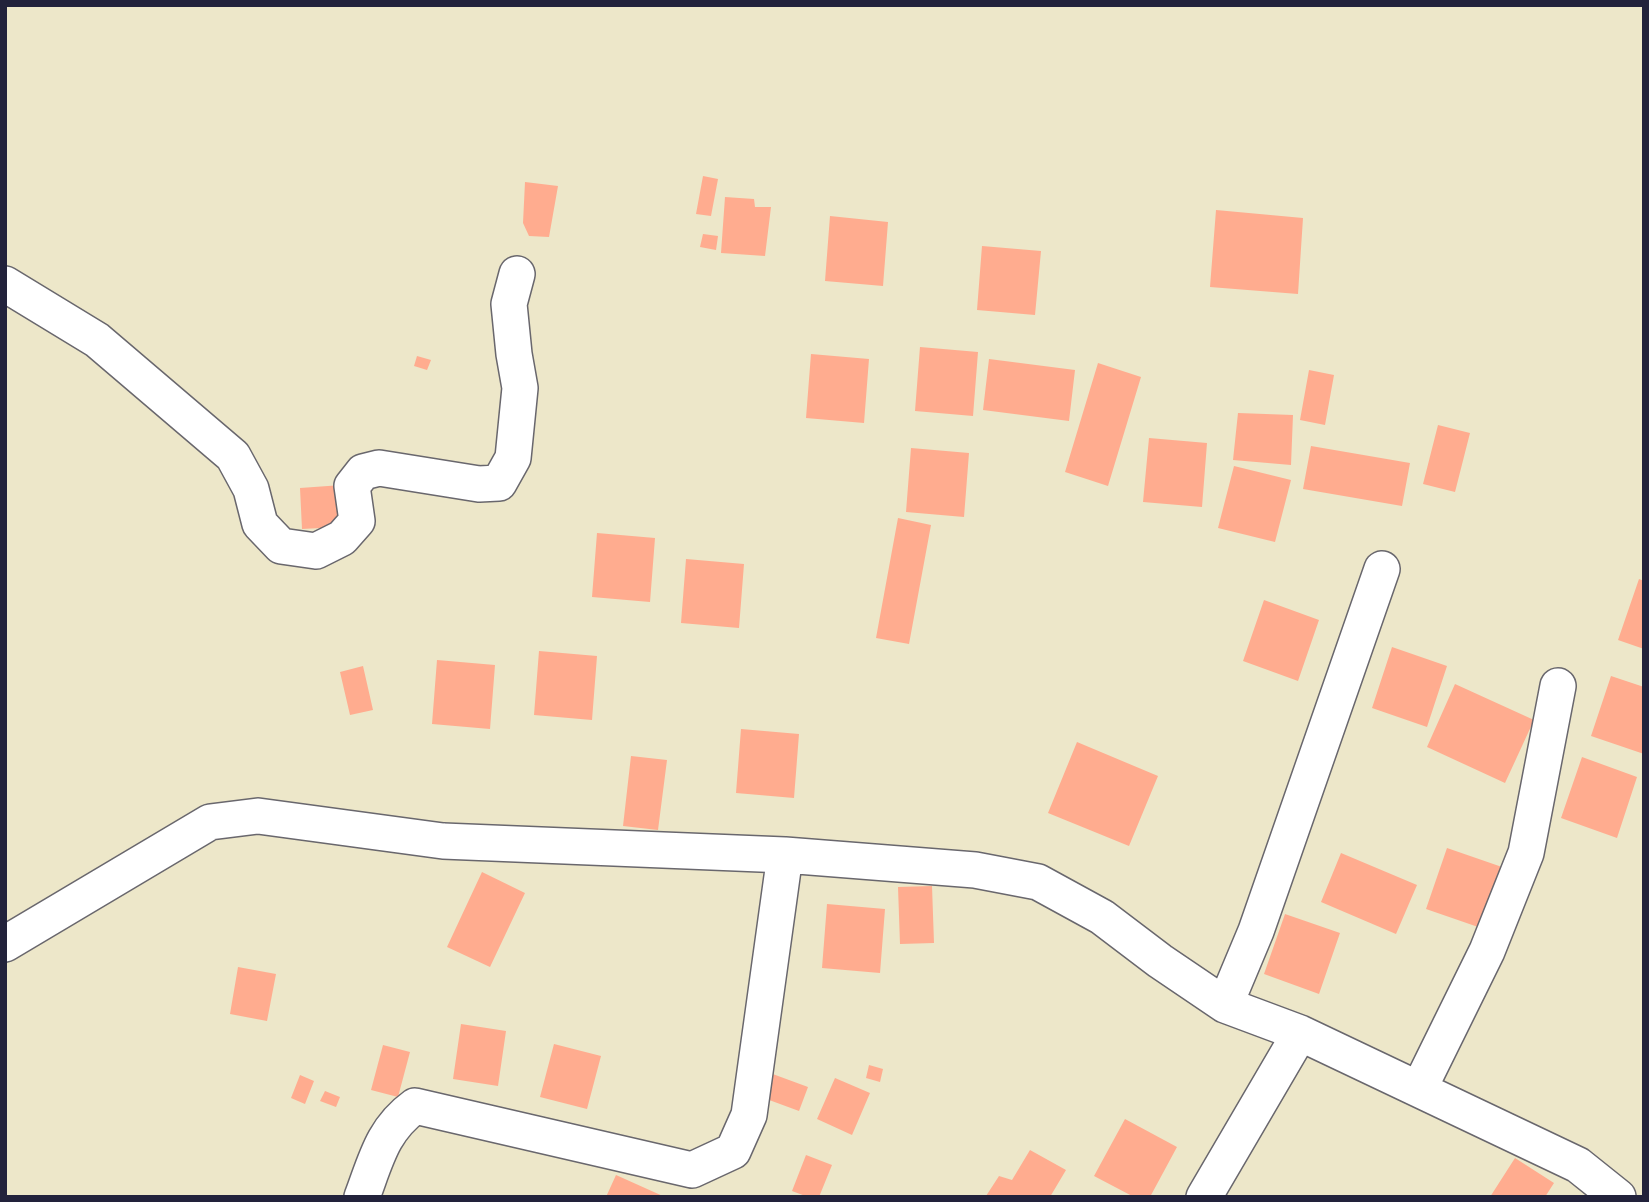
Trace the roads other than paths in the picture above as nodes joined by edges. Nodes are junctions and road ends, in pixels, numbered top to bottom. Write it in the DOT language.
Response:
graph roads {
  1 [pos="517,274"];
  2 [pos="5,284"];
  3 [pos="1382,569"];
  4 [pos="1558,686"];
  5 [pos="785,855"];
  6 [pos="5,944"];
  7 [pos="1225,1005"];
  8 [pos="1300,1033"];
  9 [pos="1419,1089"];
  10 [pos="362,1197"];
  11 [pos="1204,1197"];
  12 [pos="1618,1197"];
  1 -- 2 [label="street"];
  3 -- 7 [label="street"];
  4 -- 9 [label="street"];
  5 -- 6 [label="street"];
  5 -- 7 [label="street"];
  5 -- 10 [label="street"];
  7 -- 8 [label="street"];
  8 -- 9 [label="street"];
  8 -- 11 [label="street"];
  9 -- 12 [label="street"];
}
